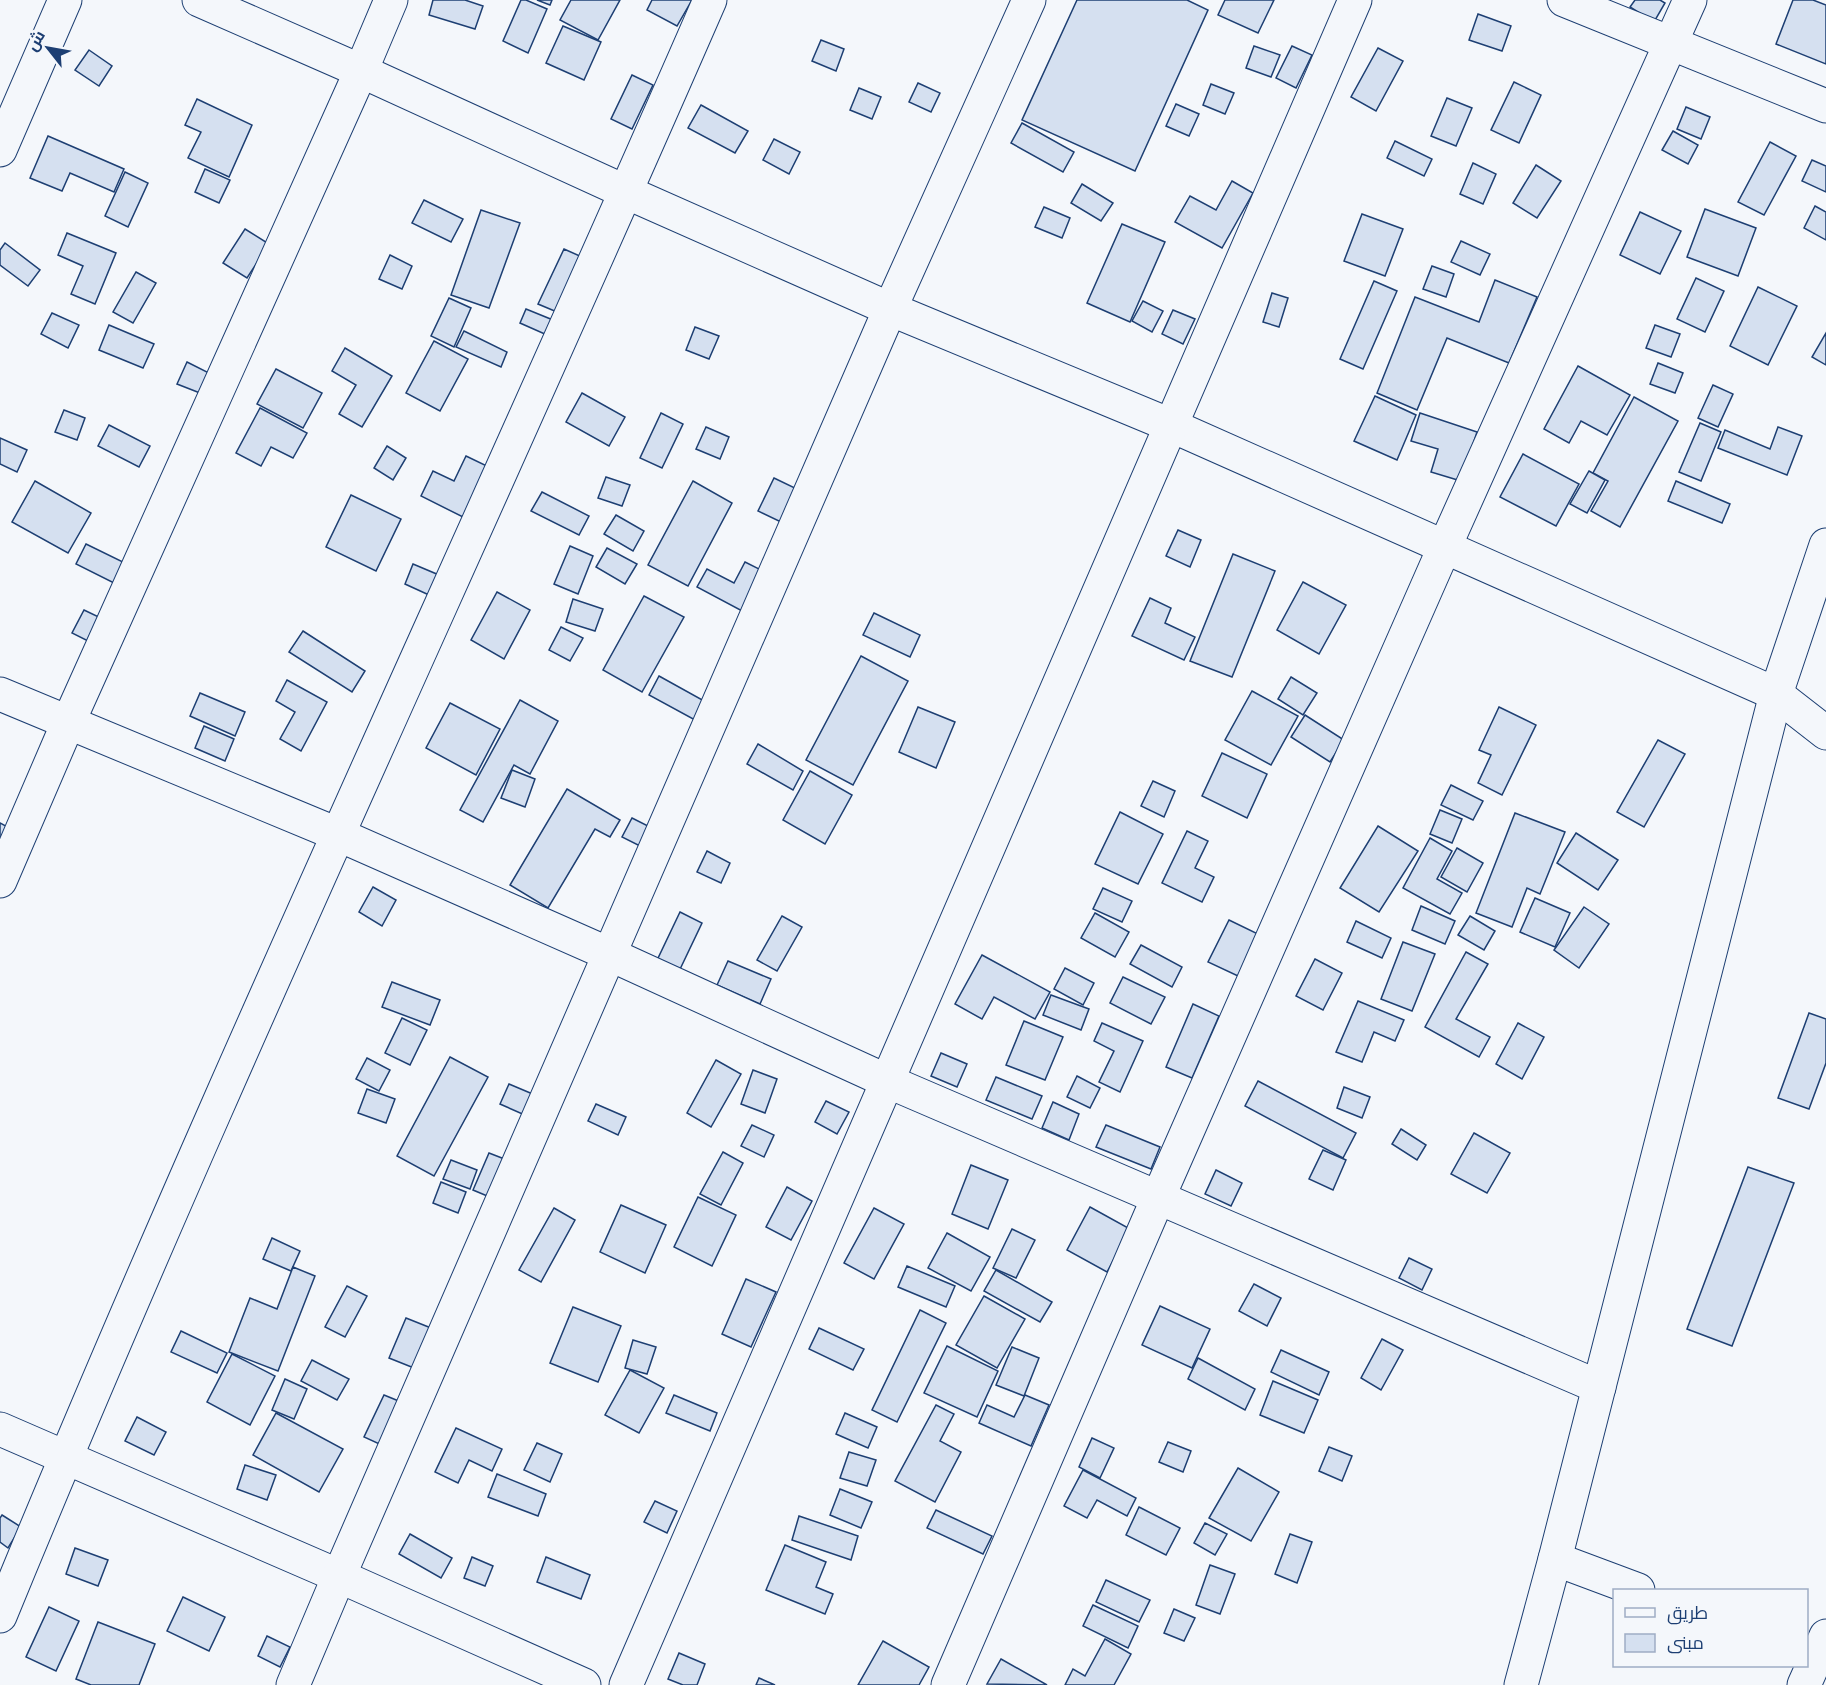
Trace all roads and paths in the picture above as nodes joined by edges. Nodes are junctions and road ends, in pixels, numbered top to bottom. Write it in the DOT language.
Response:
graph roads {
  1 [pos="65,0"];
  2 [pos="199,0"];
  3 [pos="391,0"];
  4 [pos="710,0"];
  5 [pos="1029,0"];
  6 [pos="1355,0"];
  7 [pos="1564,0"];
  8 [pos="1690,0"];
  9 [pos="1671,45"];
  10 [pos="362,70"];
  11 [pos="1826,106"];
  12 [pos="0,150"];
  13 [pos="626,192"];
  14 [pos="890,309"];
  15 [pos="1170,425"];
  16 [pos="1826,545"];
  17 [pos="1445,546"];
  18 [pos="0,694"];
  19 [pos="1776,694"];
  20 [pos="68,723"];
  21 [pos="1826,733"];
  22 [pos="337,834"];
  23 [pos="0,881"];
  24 [pos="609,954"];
  25 [pos="887,1081"];
  26 [pos="1158,1198"];
  27 [pos="1599,1387"];
  28 [pos="0,1429"];
  29 [pos="65,1457"];
  30 [pos="1555,1558"];
  31 [pos="339,1576"];
  32 [pos="1635,1589"];
  33 [pos="0,1616"];
  34 [pos="294,1685"];
  35 [pos="584,1685"];
  36 [pos="626,1685"];
  37 [pos="948,1685"];
  38 [pos="1521,1685"];
  1 -- 12 [label="street"];
  2 -- 10 [label="street"];
  3 -- 10 [label="street"];
  4 -- 13 [label="street"];
  5 -- 14 [label="street"];
  6 -- 15 [label="street"];
  7 -- 9 [label="street"];
  8 -- 9 [label="street"];
  9 -- 11 [label="street"];
  9 -- 17 [label="street"];
  10 -- 13 [label="street"];
  10 -- 20 [label="street"];
  13 -- 14 [label="street"];
  13 -- 22 [label="street"];
  14 -- 15 [label="street"];
  14 -- 24 [label="street"];
  15 -- 17 [label="street"];
  15 -- 25 [label="street"];
  16 -- 19 [label="street"];
  17 -- 19 [label="street"];
  17 -- 26 [label="street"];
  18 -- 20 [label="street"];
  19 -- 21 [label="street"];
  19 -- 27 [label="street"];
  20 -- 22 [label="street"];
  20 -- 23 [label="street"];
  22 -- 24 [label="street"];
  22 -- 29 [label="street"];
  24 -- 25 [label="street"];
  24 -- 31 [label="street"];
  25 -- 26 [label="street"];
  25 -- 36 [label="street"];
  26 -- 27 [label="street"];
  26 -- 37 [label="street"];
  27 -- 30 [label="street"];
  28 -- 29 [label="street"];
  29 -- 31 [label="street"];
  29 -- 33 [label="street"];
  30 -- 32 [label="street"];
  30 -- 38 [label="street"];
  31 -- 34 [label="street"];
  31 -- 35 [label="street"];
}
